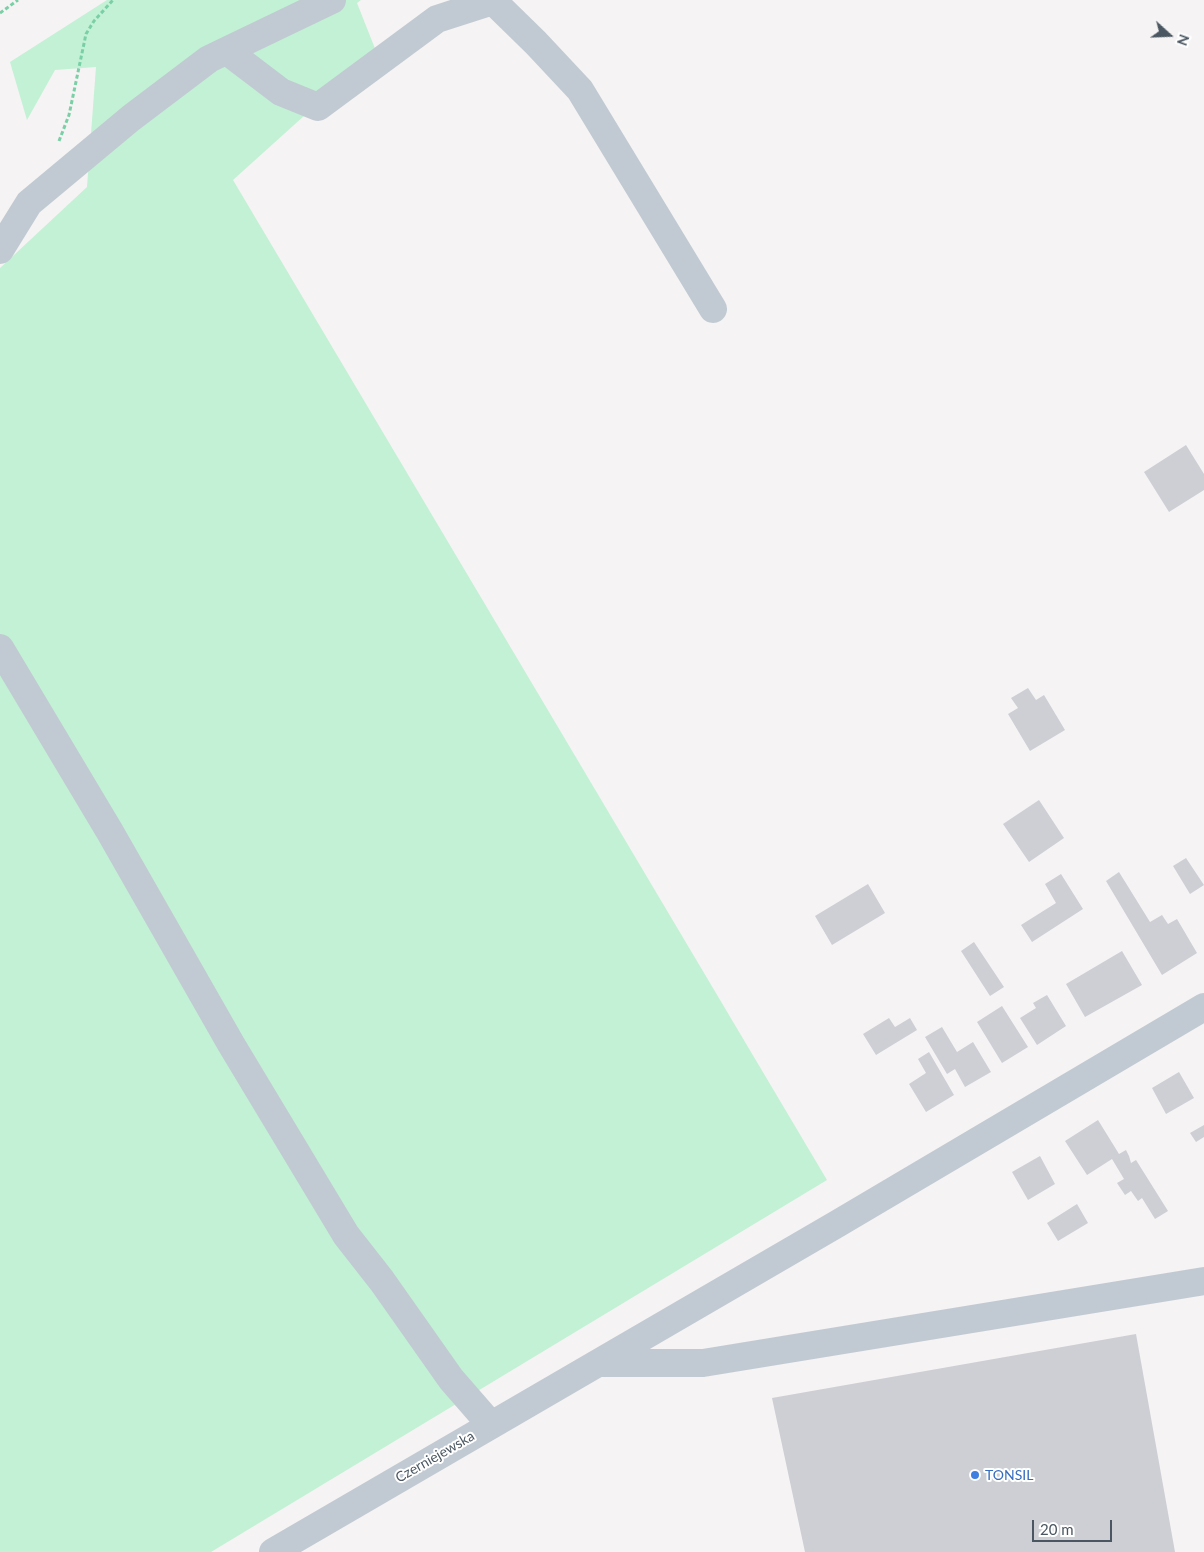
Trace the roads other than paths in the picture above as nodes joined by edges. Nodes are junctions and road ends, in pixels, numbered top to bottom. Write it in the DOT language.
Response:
graph roads {
  1 [pos="332,0"];
  2 [pos="493,0"];
  3 [pos="227,51"];
  4 [pos="0,250"];
  5 [pos="713,309"];
  6 [pos="0,648"];
  7 [pos="1204,1007"];
  8 [pos="1204,1281"];
  9 [pos="598,1363"];
  10 [pos="491,1424"];
  11 [pos="273,1552"];
  1 -- 3 [label="street"];
  2 -- 3 [label="street"];
  2 -- 5 [label="street"];
  3 -- 4 [label="street"];
  6 -- 10 [label="street"];
  7 -- 9 [label="street, Czerniejewska"];
  8 -- 9 [label="street"];
  9 -- 10 [label="street, Czerniejewska"];
  10 -- 11 [label="street, Czerniejewska"];
}
